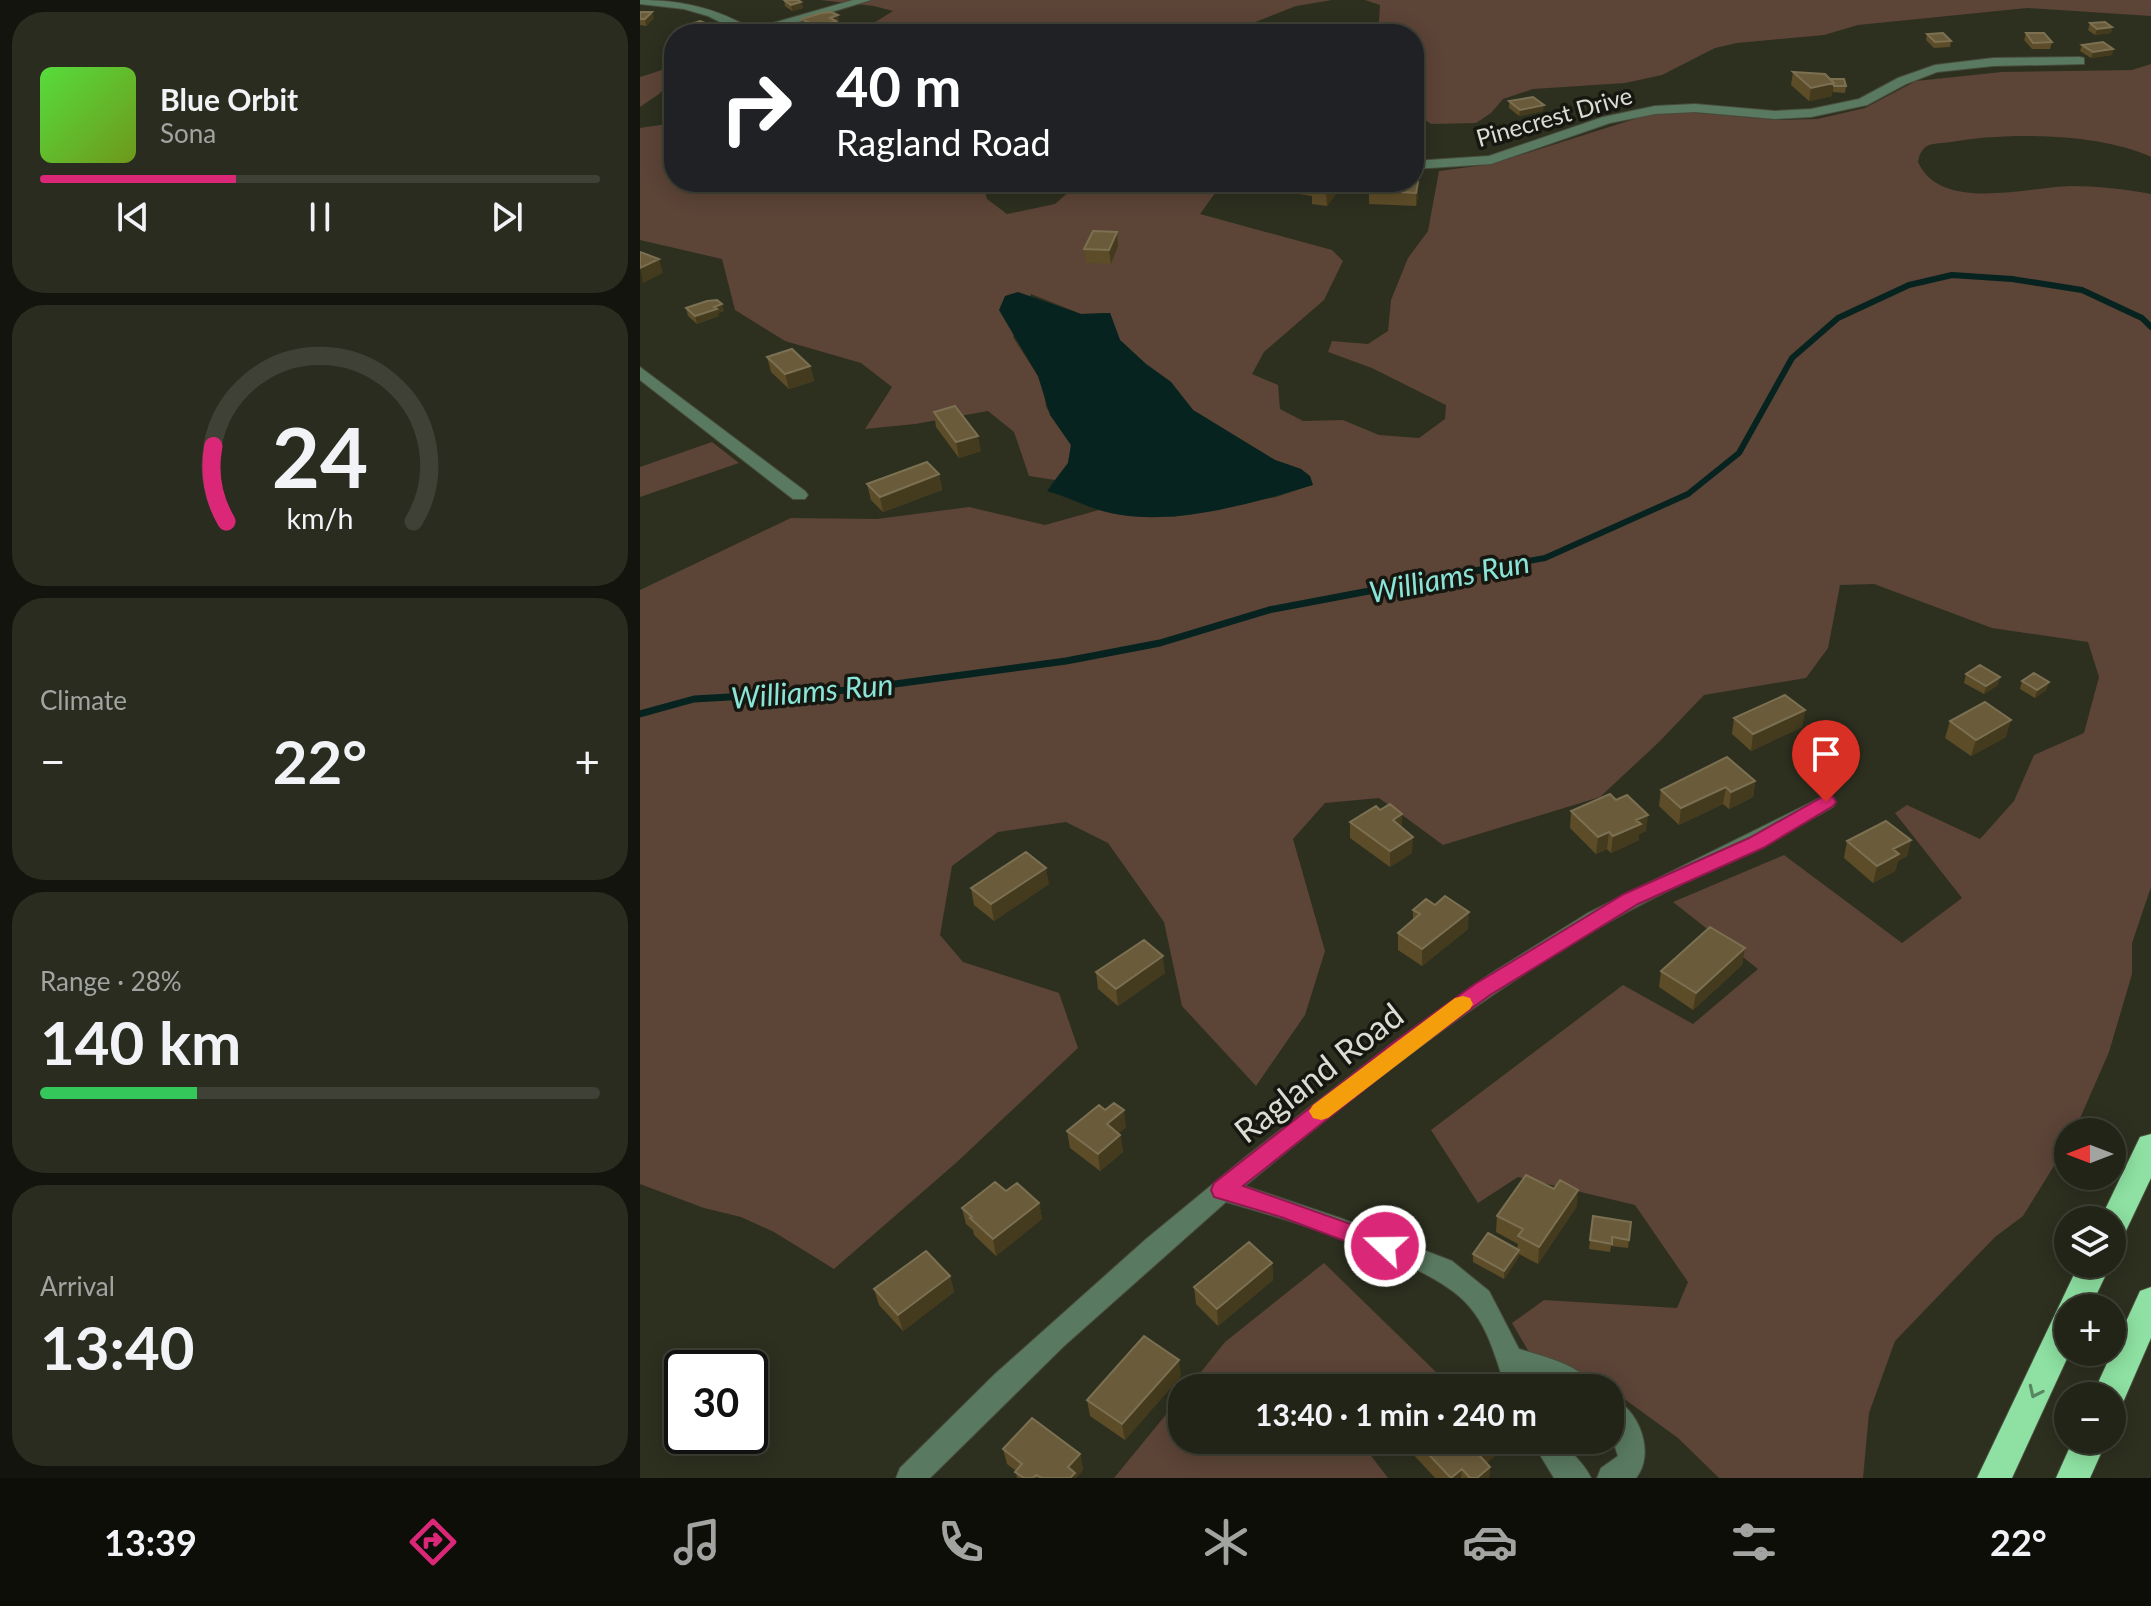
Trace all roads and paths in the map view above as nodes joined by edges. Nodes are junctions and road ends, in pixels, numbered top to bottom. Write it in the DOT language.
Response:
graph roads {
  1 [pos="865,0"];
  2 [pos="640,1"];
  3 [pos="733,24"];
  4 [pos="782,24"];
  5 [pos="2080,61"];
  6 [pos="1424,164"];
  7 [pos="640,372"];
  8 [pos="799,495"];
  9 [pos="1826,802"];
  10 [pos="2151,1146"];
  11 [pos="1222,1190"];
  12 [pos="2122,1206"];
  13 [pos="2151,1301"];
  14 [pos="2054,1351"];
  15 [pos="1508,1358"];
  16 [pos="1514,1374"];
  17 [pos="1554,1374"];
  18 [pos="2115,1382"];
  19 [pos="1624,1428"];
  20 [pos="1554,1454"];
  21 [pos="2084,1454"];
  22 [pos="910,1478"];
  23 [pos="1577,1478"];
  24 [pos="1611,1478"];
  25 [pos="1994,1478"];
  26 [pos="2073,1478"];
  1 -- 4 [label="street"];
  2 -- 3 [label="street"];
  5 -- 6 [label="street, Pinecrest Drive"];
  7 -- 8 [label="street"];
  9 -- 11 [label="street, Ragland Road"];
  10 -- 12 [label="highway"];
  11 -- 15 [label="street"];
  11 -- 22 [label="street, Ragland Road"];
  13 -- 18 [label="highway"];
  14 -- 25 [label="highway, one-way"];
  15 -- 16 [label="street"];
  15 -- 17 [label="street"];
  19 -- 24 [label="street"];
  20 -- 23 [label="street"];
  21 -- 26 [label="highway"];
}
